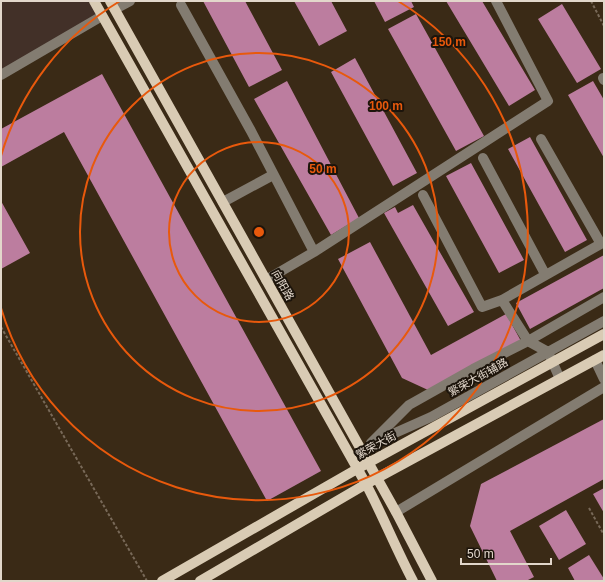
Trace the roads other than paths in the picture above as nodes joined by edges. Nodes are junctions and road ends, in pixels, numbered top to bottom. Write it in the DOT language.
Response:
graph roads {
  1 [pos="94,1"];
  2 [pos="130,1"];
  3 [pos="496,1"];
  4 [pos="113,5"];
  5 [pos="181,5"];
  6 [pos="102,16"];
  7 [pos="1,75"];
  8 [pos="542,139"];
  9 [pos="483,158"];
  10 [pos="273,175"];
  11 [pos="423,195"];
  12 [pos="223,202"];
  13 [pos="603,243"];
  14 [pos="314,252"];
  15 [pos="545,274"];
  16 [pos="266,280"];
  17 [pos="604,297"];
  18 [pos="502,300"];
  19 [pos="604,321"];
  20 [pos="604,334"];
  21 [pos="528,341"];
  22 [pos="548,352"];
  23 [pos="600,358"];
  24 [pos="552,363"];
  25 [pos="604,378"];
  26 [pos="560,379"];
  27 [pos="604,387"];
  28 [pos="371,443"];
  29 [pos="360,448"];
  30 [pos="368,463"];
  31 [pos="357,469"];
  32 [pos="376,479"];
  33 [pos="366,484"];
  34 [pos="396,512"];
  35 [pos="162,581"];
  36 [pos="200,581"];
  37 [pos="414,581"];
  38 [pos="432,581"];
  1 -- 6 [label="main road"];
  2 -- 4 [label="street"];
  3 -- 14 [label="street"];
  4 -- 12 [label="main road, 向阳路"];
  5 -- 10 [label="street"];
  6 -- 7 [label="street"];
  6 -- 31 [label="main road"];
  8 -- 13 [label="street"];
  9 -- 15 [label="street"];
  10 -- 12 [label="street"];
  10 -- 14 [label="street"];
  11 -- 18 [label="street"];
  12 -- 16 [label="main road, 向阳路"];
  13 -- 15 [label="street"];
  14 -- 16 [label="street"];
  15 -- 18 [label="street"];
  16 -- 29 [label="main road, 向阳路"];
  17 -- 21 [label="street"];
  18 -- 21 [label="street"];
  19 -- 22 [label="street, 繁荣大街辅路"];
  20 -- 24 [label="main road, 繁荣大街"];
  21 -- 22 [label="street"];
  21 -- 28 [label="street"];
  22 -- 24 [label="street"];
  22 -- 28 [label="street, 繁荣大街辅路"];
  23 -- 25 [label="street"];
  23 -- 26 [label="main road"];
  24 -- 26 [label="street"];
  24 -- 30 [label="main road, 繁荣大街"];
  26 -- 32 [label="main road"];
  27 -- 34 [label="street"];
  28 -- 29 [label="street, 繁荣大街辅路"];
  29 -- 30 [label="main road, 向阳路"];
  30 -- 31 [label="main road, 繁荣大街"];
  30 -- 32 [label="main road, 向阳路"];
  31 -- 33 [label="main road"];
  31 -- 35 [label="main road, 繁荣大街"];
  32 -- 33 [label="main road"];
  32 -- 34 [label="main road, 向阳路"];
  33 -- 36 [label="main road"];
  33 -- 37 [label="main road"];
  34 -- 38 [label="main road, 向阳路"];
}
